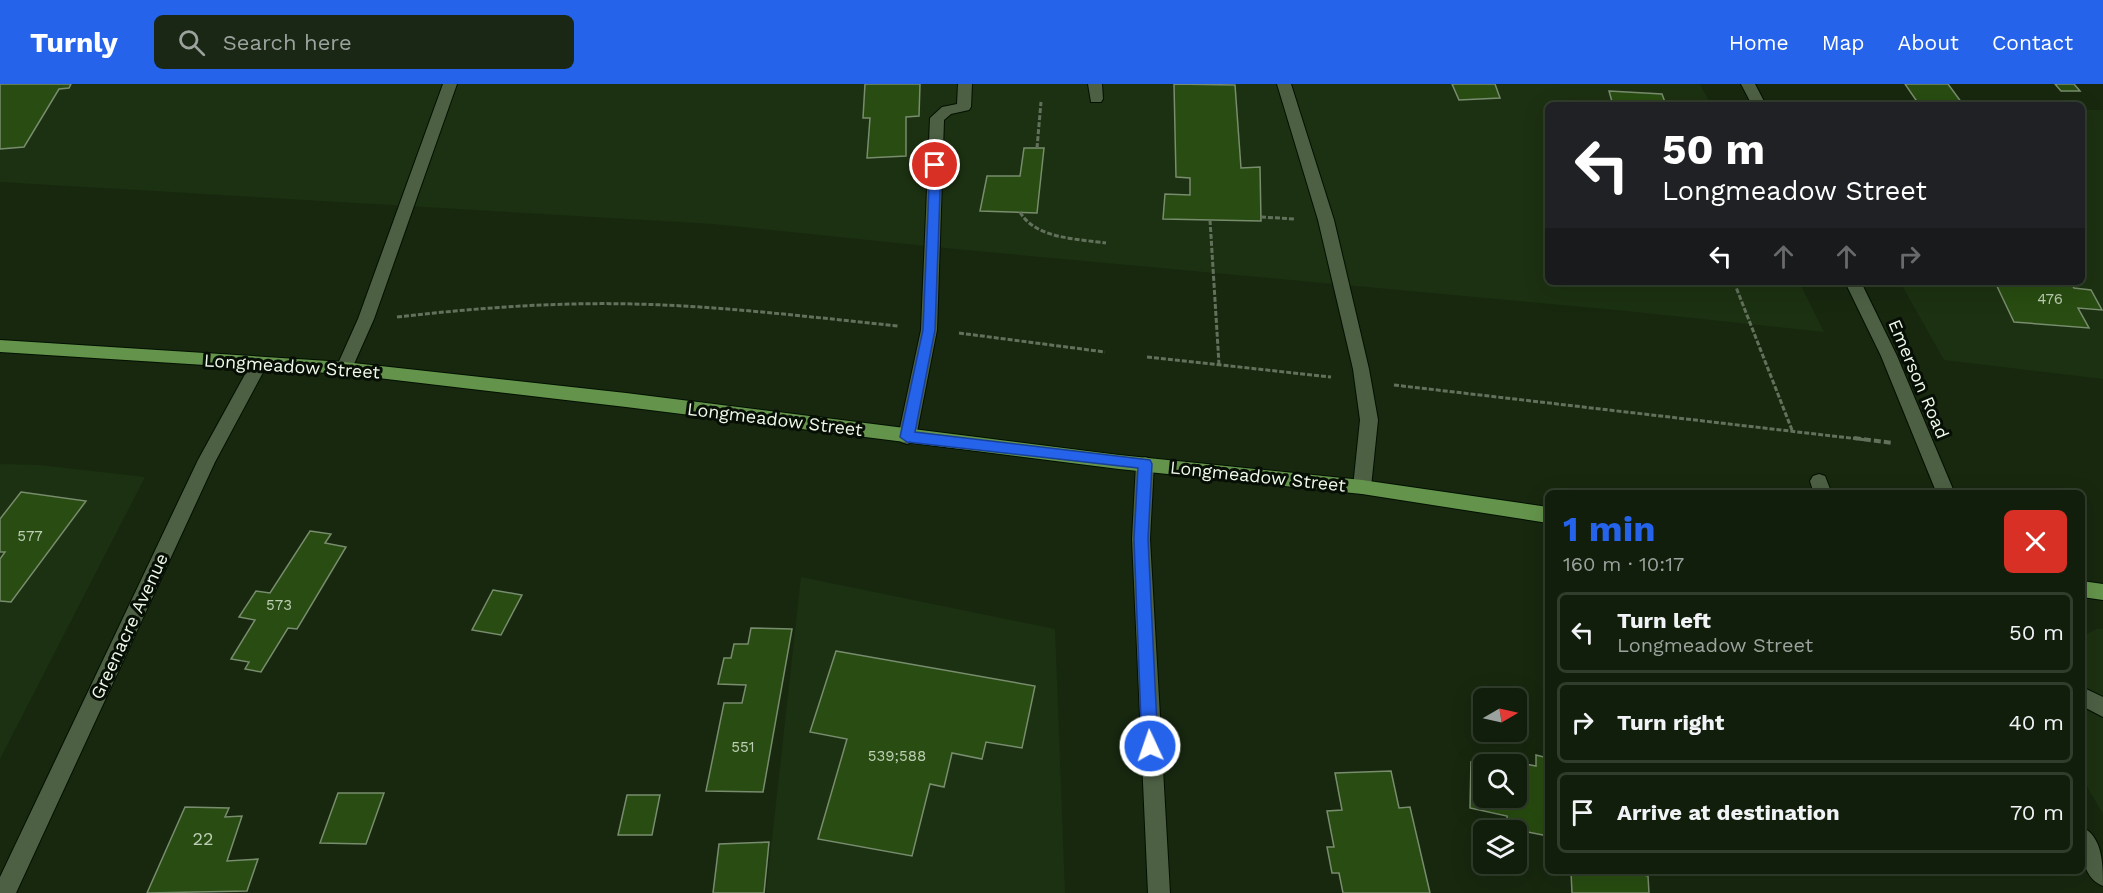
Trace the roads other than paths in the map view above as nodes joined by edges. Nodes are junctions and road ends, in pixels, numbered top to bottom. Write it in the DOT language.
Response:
graph roads {
  1 [pos="450,84"];
  2 [pos="965,84"];
  3 [pos="1095,84"];
  4 [pos="1284,84"];
  5 [pos="1748,84"];
  6 [pos="1096,99"];
  7 [pos="1757,102"];
  8 [pos="1854,285"];
  9 [pos="0,346"];
  10 [pos="260,363"];
  11 [pos="344,368"];
  12 [pos="907,437"];
  13 [pos="1145,464"];
  14 [pos="1362,487"];
  15 [pos="1944,490"];
  16 [pos="1545,515"];
  17 [pos="2085,589"];
  18 [pos="2103,592"];
  19 [pos="2085,698"];
  20 [pos="2103,707"];
  21 [pos="2085,843"];
  22 [pos="2103,875"];
  23 [pos="4,893"];
  24 [pos="1158,893"];
  1 -- 11 [label="street"];
  2 -- 12 [label="street"];
  3 -- 6 [label="street"];
  4 -- 14 [label="street"];
  5 -- 7 [label="street"];
  8 -- 15 [label="street, Emerson Road"];
  9 -- 10 [label="main road, Longmeadow Street"];
  10 -- 11 [label="main road, Longmeadow Street"];
  10 -- 23 [label="street, Greenacre Avenue"];
  11 -- 12 [label="main road, Longmeadow Street"];
  12 -- 13 [label="main road, Longmeadow Street"];
  13 -- 14 [label="main road, Longmeadow Street"];
  13 -- 24 [label="street"];
  14 -- 16 [label="main road, Longmeadow Street"];
  17 -- 18 [label="main road"];
  19 -- 20 [label="street"];
  21 -- 22 [label="street"];
}
